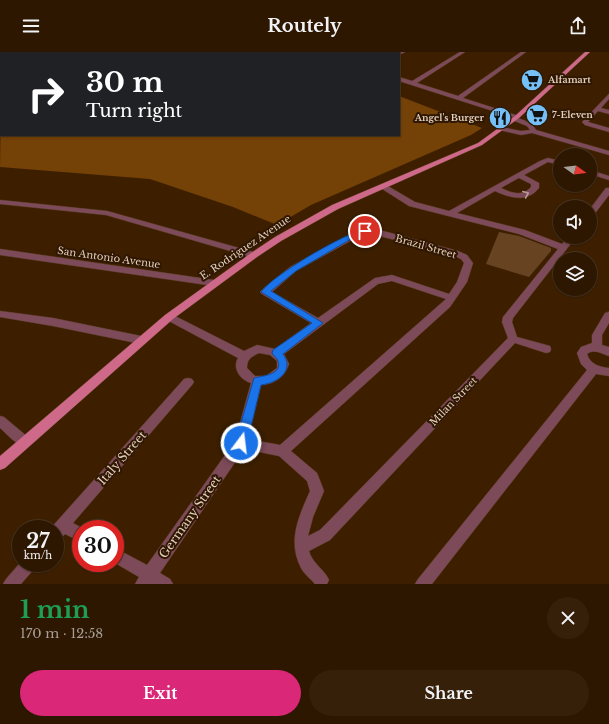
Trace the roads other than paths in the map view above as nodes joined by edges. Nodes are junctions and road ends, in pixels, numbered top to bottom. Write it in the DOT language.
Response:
graph roads {
  1 [pos="463,52"];
  2 [pos="524,52"];
  3 [pos="588,52"];
  4 [pos="400,79"];
  5 [pos="413,83"];
  6 [pos="609,96"];
  7 [pos="460,98"];
  8 [pos="597,108"];
  9 [pos="609,112"];
  10 [pos="516,118"];
  11 [pos="501,129"];
  12 [pos="609,130"];
  13 [pos="532,131"];
  14 [pos="609,153"];
  15 [pos="553,161"];
  16 [pos="597,174"];
  17 [pos="520,176"];
  18 [pos="609,178"];
  19 [pos="383,187"];
  20 [pos="496,189"];
  21 [pos="609,190"];
  22 [pos="0,202"];
  23 [pos="597,205"];
  24 [pos="449,214"];
  25 [pos="567,244"];
  26 [pos="564,248"];
  27 [pos="0,252"];
  28 [pos="254,255"];
  29 [pos="214,283"];
  30 [pos="452,298"];
  31 [pos="0,314"];
  32 [pos="609,315"];
  33 [pos="169,317"];
  34 [pos="319,323"];
  35 [pos="513,339"];
  36 [pos="141,340"];
  37 [pos="597,347"];
  38 [pos="546,349"];
  39 [pos="609,352"];
  40 [pos="277,353"];
  41 [pos="244,356"];
  42 [pos="594,369"];
  43 [pos="609,372"];
  44 [pos="257,381"];
  45 [pos="188,382"];
  46 [pos="0,421"];
  47 [pos="25,442"];
  48 [pos="241,443"];
  49 [pos="282,451"];
  50 [pos="0,464"];
  51 [pos="64,523"];
  52 [pos="301,548"];
  53 [pos="124,562"];
  54 [pos="22,572"];
  55 [pos="146,580"];
  56 [pos="321,580"];
  57 [pos="11,584"];
  58 [pos="165,584"];
  59 [pos="423,584"];
  1 -- 5 [label="street"];
  2 -- 7 [label="street"];
  3 -- 10 [label="main road, E. Rodriguez Avenue"];
  4 -- 5 [label="street"];
  5 -- 7 [label="street"];
  6 -- 8 [label="street"];
  7 -- 10 [label="street"];
  8 -- 9 [label="street"];
  8 -- 12 [label="street"];
  10 -- 11 [label="main road, E. Rodriguez Avenue"];
  10 -- 13 [label="street"];
  11 -- 13 [label="street"];
  11 -- 19 [label="main road, E. Rodriguez Avenue"];
  13 -- 14 [label="street"];
  15 -- 17 [label="street"];
  16 -- 18 [label="street"];
  17 -- 20 [label="street"];
  20 -- 17 [label="street, one-way"];
  19 -- 24 [label="street"];
  19 -- 28 [label="main road, E. Rodriguez Avenue"];
  20 -- 24 [label="street"];
  21 -- 23 [label="street"];
  22 -- 28 [label="street"];
  24 -- 26 [label="street"];
  25 -- 26 [label="street"];
  26 -- 35 [label="street"];
  27 -- 29 [label="street, San Antonio Avenue"];
  28 -- 29 [label="main road, E. Rodriguez Avenue"];
  29 -- 33 [label="main road, E. Rodriguez Avenue"];
  30 -- 34 [label="street"];
  30 -- 34 [label="street, Brazil Street"];
  30 -- 49 [label="street, Brazil Street"];
  31 -- 36 [label="street"];
  32 -- 37 [label="street"];
  33 -- 36 [label="main road, E. Rodriguez Avenue"];
  33 -- 41 [label="street"];
  34 -- 40 [label="street"];
  35 -- 38 [label="street"];
  35 -- 52 [label="street, Milan Street"];
  36 -- 47 [label="main road, E. Rodriguez Avenue"];
  37 -- 39 [label="street"];
  37 -- 42 [label="street"];
  40 -- 41 [label="street"];
  40 -- 44 [label="street"];
  41 -- 44 [label="street"];
  42 -- 43 [label="street"];
  42 -- 59 [label="street"];
  44 -- 48 [label="street, Germany Street"];
  45 -- 51 [label="street, Italy Street"];
  46 -- 47 [label="street"];
  47 -- 50 [label="main road, E. Rodriguez Avenue"];
  48 -- 49 [label="street"];
  48 -- 55 [label="street, Germany Street"];
  49 -- 52 [label="street"];
  52 -- 56 [label="street"];
  53 -- 55 [label="street"];
  54 -- 57 [label="street"];
  55 -- 58 [label="street"];
}
